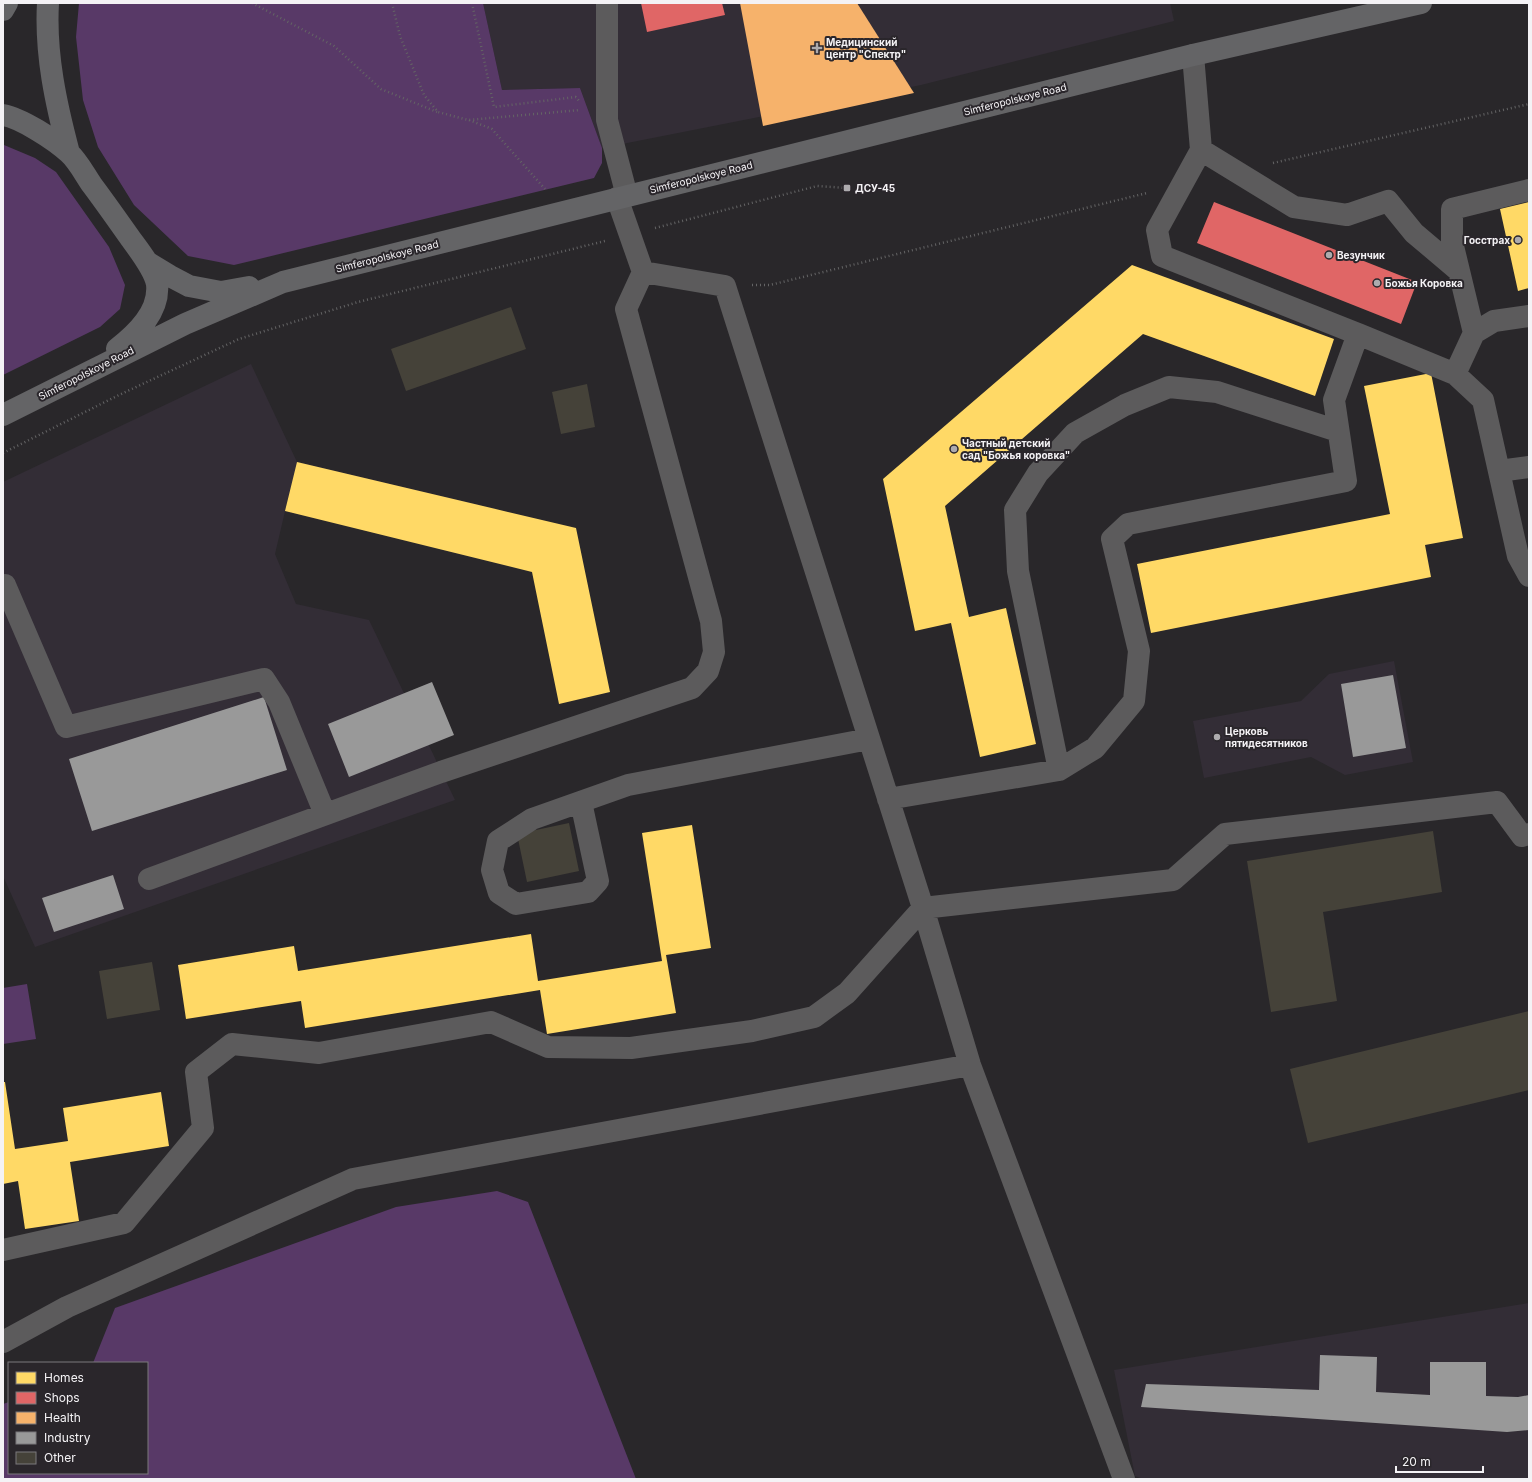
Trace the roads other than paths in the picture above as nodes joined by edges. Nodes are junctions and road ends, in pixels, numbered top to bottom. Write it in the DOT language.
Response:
graph roads {
  1 [pos="7,3"];
  2 [pos="48,3"];
  3 [pos="607,4"];
  4 [pos="1409,4"];
  5 [pos="3,10"];
  6 [pos="1193,55"];
  7 [pos="3,115"];
  8 [pos="1201,150"];
  9 [pos="69,153"];
  10 [pos="1529,190"];
  11 [pos="622,197"];
  12 [pos="147,262"];
  13 [pos="1458,271"];
  14 [pos="643,272"];
  15 [pos="283,282"];
  16 [pos="1529,316"];
  17 [pos="1474,333"];
  18 [pos="1358,334"];
  19 [pos="85,374"];
  20 [pos="1455,374"];
  21 [pos="3,415"];
  22 [pos="1338,431"];
  23 [pos="1529,467"];
  24 [pos="1499,471"];
  25 [pos="1529,576"];
  26 [pos="3,586"];
  27 [pos="869,739"];
  28 [pos="1059,770"];
  29 [pos="888,799"];
  30 [pos="581,802"];
  31 [pos="325,814"];
  32 [pos="1529,834"];
  33 [pos="149,879"];
  34 [pos="923,908"];
  35 [pos="970,1065"];
  36 [pos="3,1250"];
  37 [pos="3,1342"];
  38 [pos="1124,1479"];
  1 -- 5 [label="main road"];
  2 -- 9 [label="main road"];
  3 -- 11 [label="street"];
  4 -- 6 [label="main road, Simferopolskoye Road"];
  6 -- 8 [label="street"];
  6 -- 11 [label="main road, Simferopolskoye Road"];
  7 -- 9 [label="main road"];
  8 -- 13 [label="street"];
  8 -- 18 [label="street"];
  9 -- 12 [label="main road"];
  10 -- 13 [label="street"];
  11 -- 14 [label="street"];
  11 -- 15 [label="main road, Simferopolskoye Road"];
  12 -- 15 [label="main road"];
  12 -- 19 [label="main road"];
  13 -- 17 [label="street"];
  14 -- 27 [label="street"];
  14 -- 31 [label="street"];
  15 -- 19 [label="main road, Simferopolskoye Road"];
  16 -- 17 [label="street"];
  17 -- 20 [label="street"];
  18 -- 20 [label="street"];
  18 -- 22 [label="street"];
  19 -- 21 [label="main road, Simferopolskoye Road"];
  20 -- 24 [label="street"];
  22 -- 28 [label="street"];
  22 -- 28 [label="street"];
  23 -- 24 [label="street"];
  24 -- 25 [label="street"];
  26 -- 31 [label="street"];
  27 -- 29 [label="street"];
  27 -- 30 [label="street"];
  28 -- 29 [label="street"];
  29 -- 34 [label="street"];
  30 -- 30 [label="street"];
  31 -- 33 [label="street"];
  32 -- 34 [label="street"];
  34 -- 35 [label="street"];
  34 -- 36 [label="street"];
  35 -- 37 [label="street"];
  35 -- 38 [label="street"];
}
